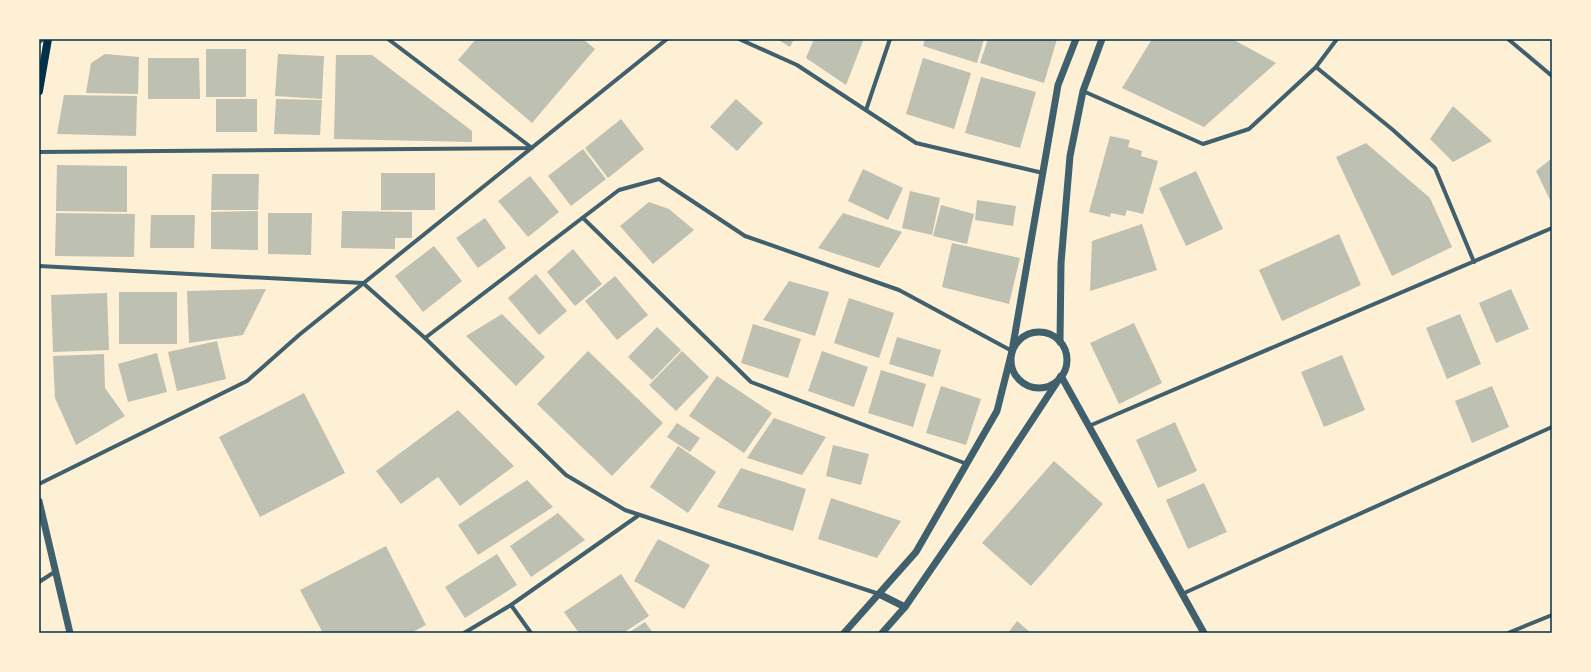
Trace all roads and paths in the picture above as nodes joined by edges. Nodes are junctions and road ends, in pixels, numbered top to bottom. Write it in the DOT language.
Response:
graph roads {
  1 [pos="48,39"];
  2 [pos="388,39"];
  3 [pos="667,39"];
  4 [pos="739,39"];
  5 [pos="890,39"];
  6 [pos="1076,39"];
  7 [pos="1102,39"];
  8 [pos="1337,39"];
  9 [pos="1508,39"];
  10 [pos="1316,66"];
  11 [pos="1552,76"];
  12 [pos="39,91"];
  13 [pos="1083,91"];
  14 [pos="866,110"];
  15 [pos="532,148"];
  16 [pos="39,152"];
  17 [pos="1043,173"];
  18 [pos="583,218"];
  19 [pos="1552,228"];
  20 [pos="1474,262"];
  21 [pos="39,266"];
  22 [pos="363,283"];
  23 [pos="425,338"];
  24 [pos="1060,342"];
  25 [pos="1012,351"];
  26 [pos="1061,376"];
  27 [pos="1089,426"];
  28 [pos="1552,427"];
  29 [pos="967,465"];
  30 [pos="39,484"];
  31 [pos="39,501"];
  32 [pos="639,515"];
  33 [pos="56,571"];
  34 [pos="39,582"];
  35 [pos="879,594"];
  36 [pos="1182,594"];
  37 [pos="511,605"];
  38 [pos="905,607"];
  39 [pos="1552,615"];
  40 [pos="70,633"];
  41 [pos="464,633"];
  42 [pos="531,633"];
  43 [pos="844,633"];
  44 [pos="882,633"];
  45 [pos="1204,633"];
  46 [pos="1508,633"];
  1 -- 12 [label="main road"];
  2 -- 15 [label="street"];
  3 -- 15 [label="street"];
  4 -- 14 [label="street"];
  5 -- 14 [label="street"];
  6 -- 17 [label="street"];
  7 -- 13 [label="street"];
  8 -- 10 [label="street"];
  9 -- 11 [label="street"];
  10 -- 13 [label="street"];
  10 -- 20 [label="street"];
  13 -- 24 [label="street"];
  14 -- 17 [label="street"];
  15 -- 16 [label="street"];
  15 -- 22 [label="street"];
  17 -- 25 [label="street"];
  18 -- 23 [label="street"];
  18 -- 25 [label="street"];
  18 -- 29 [label="street"];
  19 -- 20 [label="street"];
  20 -- 27 [label="street"];
  21 -- 22 [label="street"];
  22 -- 23 [label="street"];
  22 -- 30 [label="street"];
  23 -- 32 [label="street"];
  24 -- 25 [label="street"];
  24 -- 26 [label="street"];
  25 -- 26 [label="street"];
  25 -- 29 [label="street"];
  26 -- 27 [label="street"];
  26 -- 38 [label="street"];
  27 -- 36 [label="street"];
  28 -- 36 [label="street"];
  29 -- 35 [label="street"];
  31 -- 33 [label="street"];
  32 -- 35 [label="street"];
  32 -- 37 [label="street"];
  33 -- 34 [label="street"];
  33 -- 40 [label="street"];
  35 -- 38 [label="street"];
  35 -- 43 [label="street"];
  36 -- 45 [label="street"];
  37 -- 41 [label="street"];
  37 -- 42 [label="street"];
  38 -- 44 [label="street"];
  39 -- 46 [label="street"];
}
